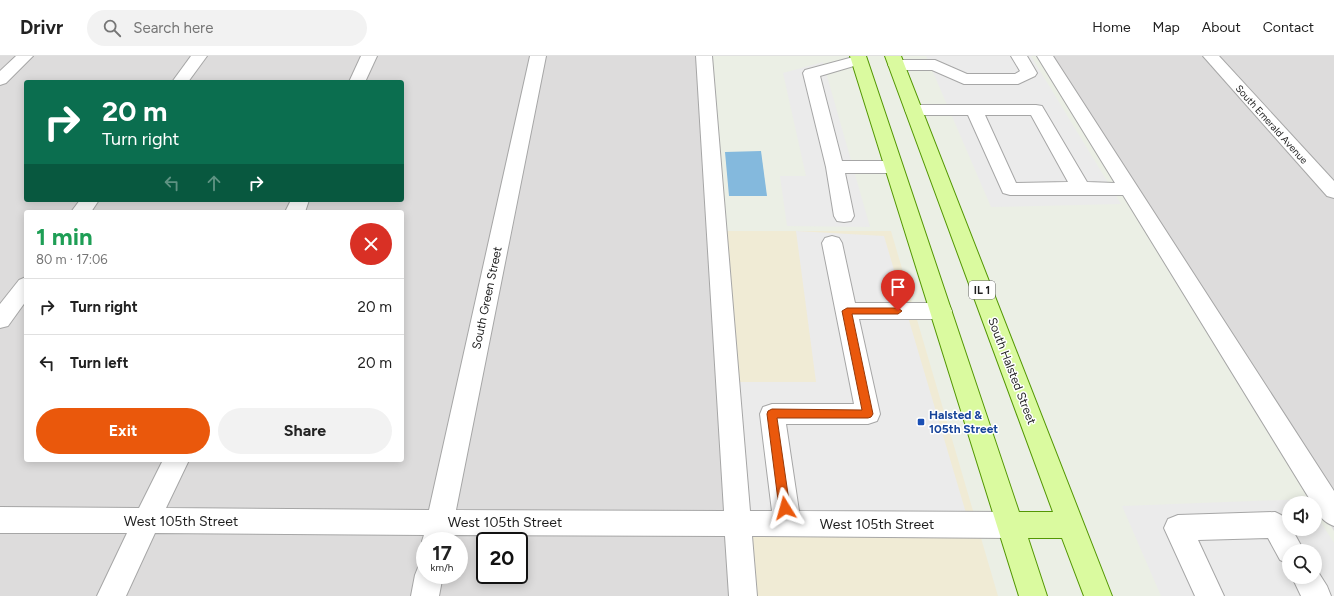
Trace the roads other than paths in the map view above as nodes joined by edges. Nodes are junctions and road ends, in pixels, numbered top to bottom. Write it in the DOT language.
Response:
graph roads {
  1 [pos="25,56"];
  2 [pos="200,56"];
  3 [pos="369,56"];
  4 [pos="538,56"];
  5 [pos="704,56"];
  6 [pos="1019,56"];
  7 [pos="1045,56"];
  8 [pos="1211,56"];
  9 [pos="859,58"];
  10 [pos="894,61"];
  11 [pos="937,61"];
  12 [pos="0,80"];
  13 [pos="182,80"];
  14 [pos="358,80"];
  15 [pos="913,110"];
  16 [pos="974,110"];
  17 [pos="835,167"];
  18 [pos="894,167"];
  19 [pos="1081,188"];
  20 [pos="1128,189"];
  21 [pos="1334,192"];
  22 [pos="844,216"];
  23 [pos="832,243"];
  24 [pos="24,288"];
  25 [pos="847,311"];
  26 [pos="941,311"];
  27 [pos="0,320"];
  28 [pos="175,462"];
  29 [pos="1334,514"];
  30 [pos="0,520"];
  31 [pos="147,521"];
  32 [pos="738,523"];
  33 [pos="787,523"];
  34 [pos="1010,525"];
  35 [pos="1070,525"];
  36 [pos="438,532"];
  37 [pos="1286,544"];
  38 [pos="427,584"];
  39 [pos="1310,584"];
  40 [pos="111,596"];
  41 [pos="425,596"];
  42 [pos="743,596"];
  43 [pos="1034,596"];
  44 [pos="1098,596"];
  45 [pos="1210,596"];
  46 [pos="1317,596"];
  1 -- 12 [label="street"];
  2 -- 13 [label="street"];
  3 -- 14 [label="street"];
  4 -- 36 [label="street, South Green Street"];
  5 -- 32 [label="street"];
  6 -- 11 [label="street"];
  7 -- 20 [label="street"];
  8 -- 21 [label="street, South Emerald Avenue"];
  9 -- 17 [label="street"];
  9 -- 18 [label="main road"];
  10 -- 11 [label="street"];
  10 -- 15 [label="main road, South Halsted Street / IL 1"];
  15 -- 16 [label="street"];
  15 -- 35 [label="main road, South Halsted Street / IL 1"];
  16 -- 19 [label="street"];
  16 -- 19 [label="street"];
  17 -- 18 [label="street"];
  17 -- 22 [label="street"];
  18 -- 26 [label="main road"];
  19 -- 20 [label="street"];
  20 -- 29 [label="street"];
  23 -- 25 [label="street"];
  24 -- 27 [label="street"];
  25 -- 26 [label="street"];
  25 -- 33 [label="street"];
  26 -- 34 [label="main road"];
  28 -- 31 [label="street"];
  30 -- 31 [label="street, West 105th Street"];
  31 -- 36 [label="street, West 105th Street"];
  31 -- 40 [label="street"];
  32 -- 33 [label="street, West 105th Street"];
  32 -- 36 [label="street, West 105th Street"];
  32 -- 42 [label="street"];
  33 -- 34 [label="street, West 105th Street"];
  34 -- 35 [label="main road"];
  34 -- 43 [label="main road"];
  35 -- 44 [label="main road, South Halsted Street / IL 1"];
  37 -- 45 [label="street"];
  38 -- 41 [label="street"];
  39 -- 46 [label="street"];
}
